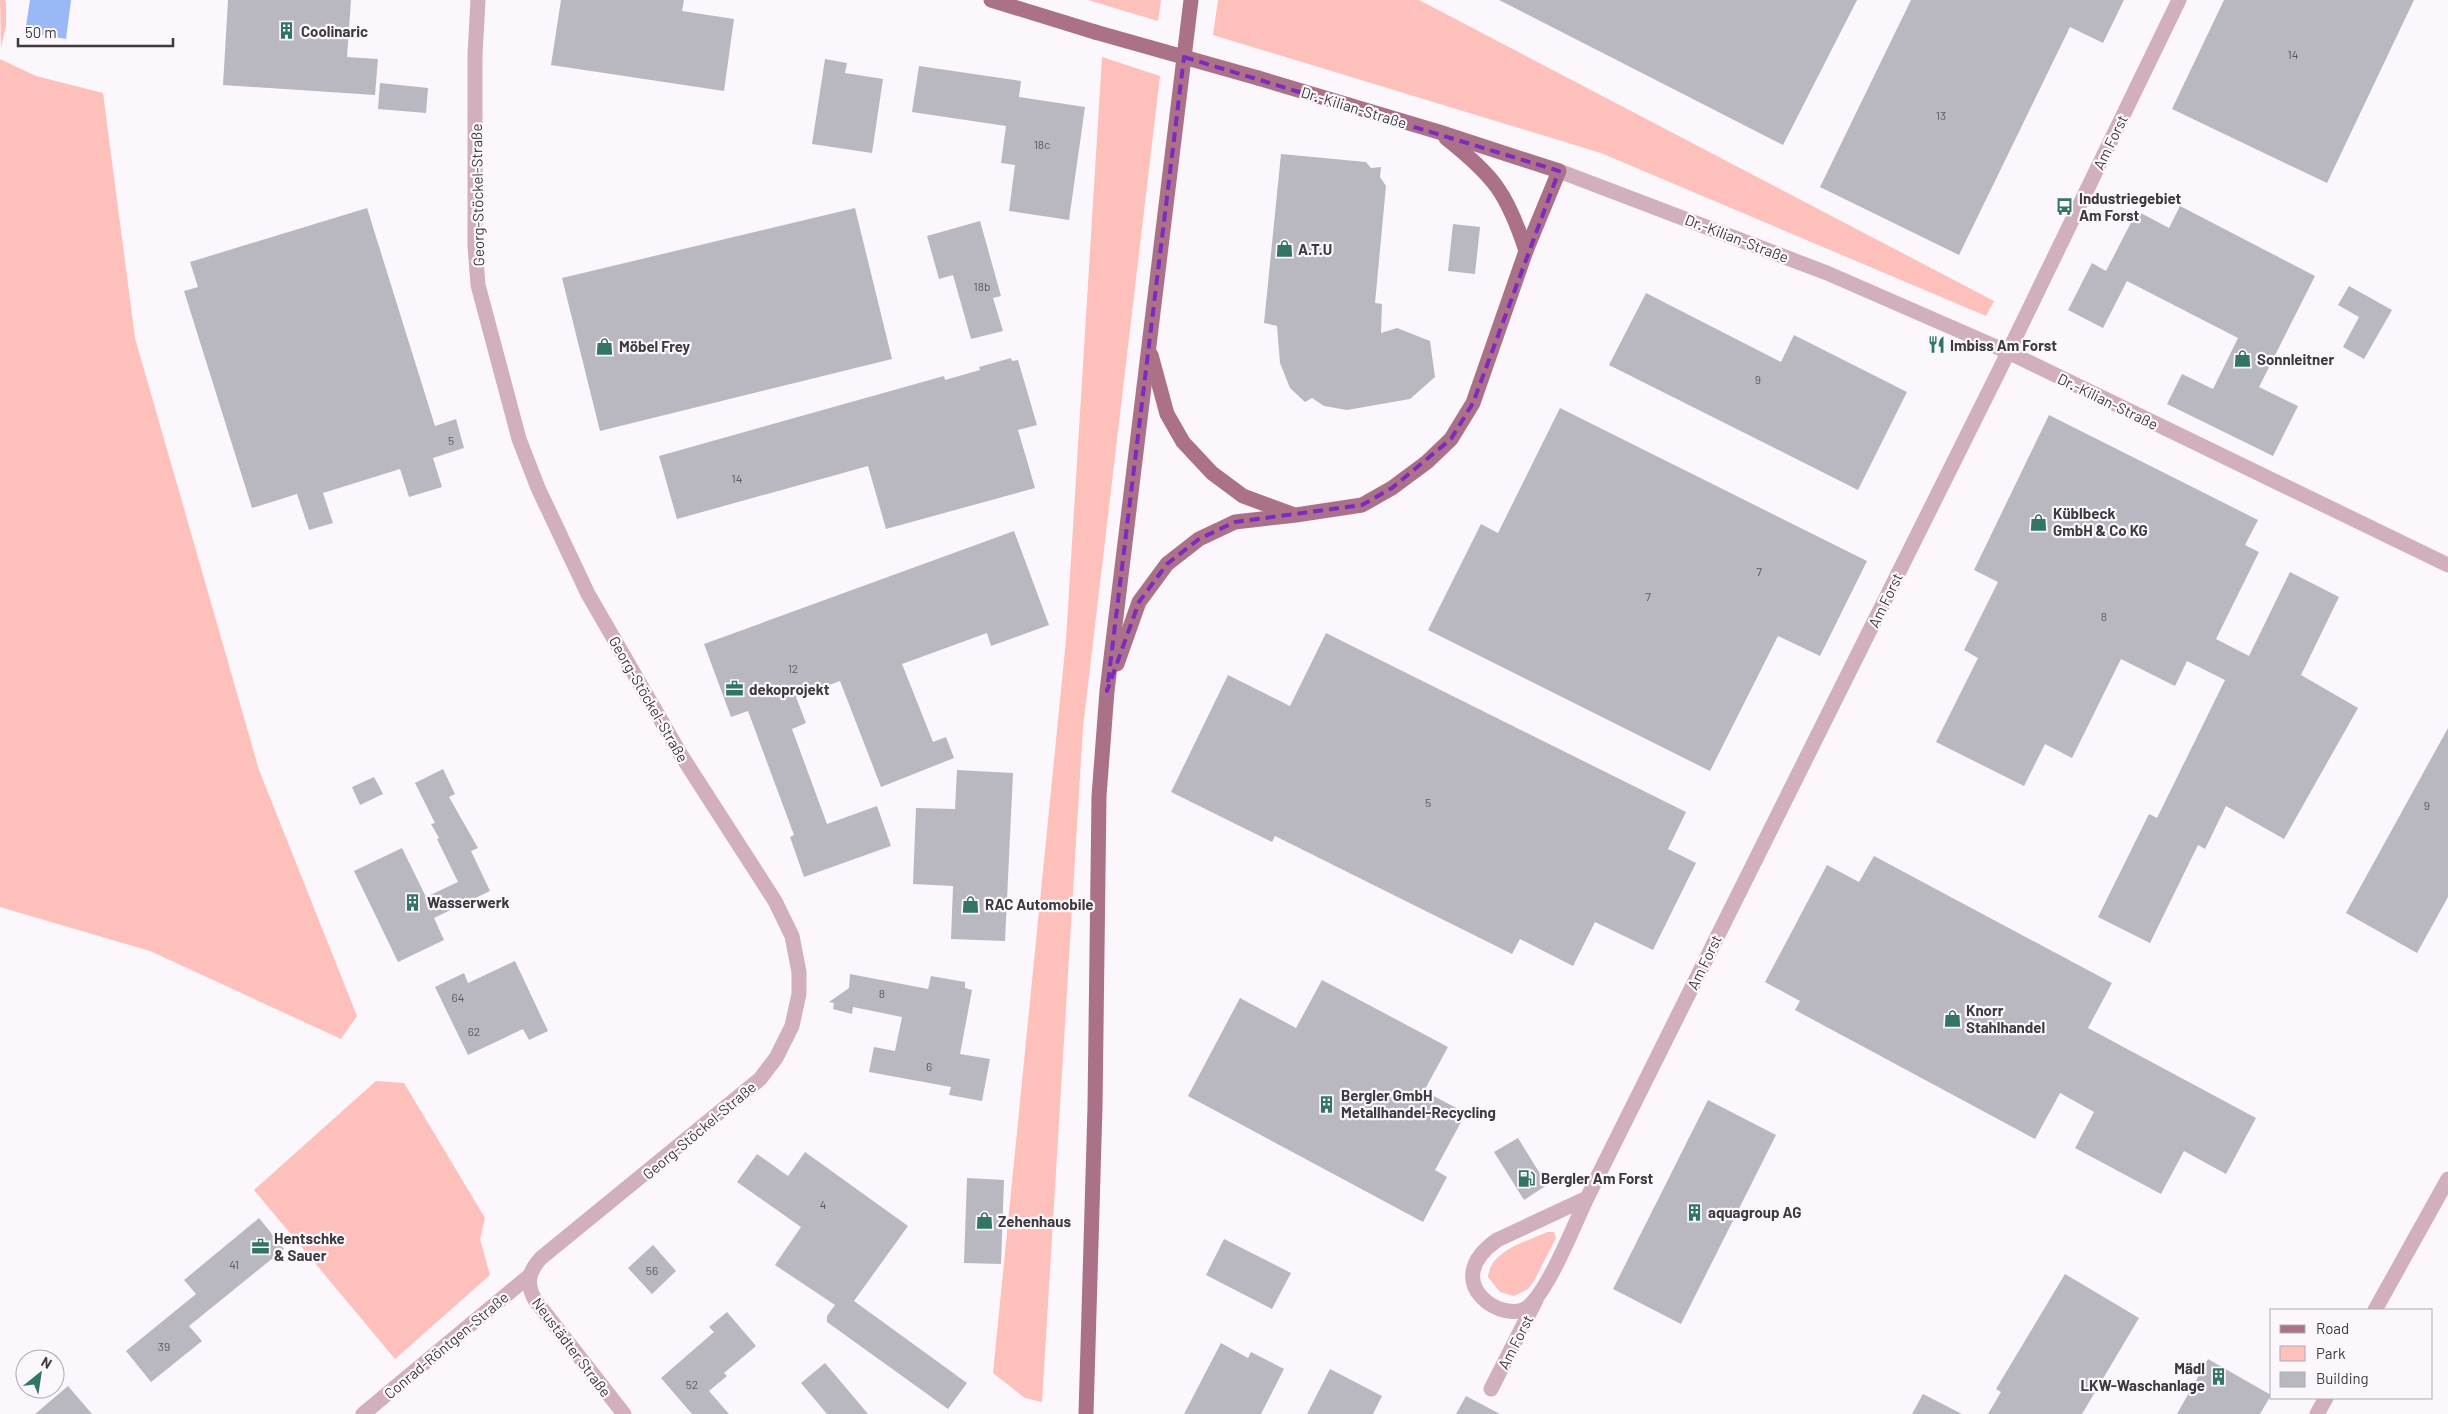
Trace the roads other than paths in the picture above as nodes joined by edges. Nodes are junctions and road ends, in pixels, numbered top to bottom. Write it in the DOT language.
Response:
graph roads {
  1 [pos="478,0"];
  2 [pos="991,0"];
  3 [pos="1191,0"];
  4 [pos="2179,0"];
  5 [pos="1440,132"];
  6 [pos="1558,171"];
  7 [pos="1526,251"];
  8 [pos="1149,348"];
  9 [pos="2008,352"];
  10 [pos="1296,515"];
  11 [pos="2448,566"];
  12 [pos="1107,691"];
  13 [pos="2448,1179"];
  14 [pos="1587,1198"];
  15 [pos="529,1276"];
  16 [pos="1539,1295"];
  17 [pos="2376,1309"];
  18 [pos="1491,1389"];
  19 [pos="2325,1399"];
  20 [pos="363,1414"];
  21 [pos="624,1414"];
  22 [pos="1086,1414"];
  23 [pos="2317,1414"];
  1 -- 15 [label="street, Georg-Stöckel-Straße"];
  2 -- 5 [label="main road, Dr.-Kilian-Straße, bridge"];
  3 -- 8 [label="main road"];
  4 -- 9 [label="street, Am Forst"];
  5 -- 6 [label="main road, Dr.-Kilian-Straße"];
  5 -- 7 [label="main road"];
  6 -- 7 [label="main road"];
  6 -- 9 [label="street, Dr.-Kilian-Straße"];
  7 -- 10 [label="main road"];
  8 -- 10 [label="main road"];
  8 -- 12 [label="main road"];
  9 -- 11 [label="street, Dr.-Kilian-Straße"];
  9 -- 14 [label="street, Am Forst"];
  10 -- 12 [label="main road"];
  12 -- 22 [label="main road"];
  13 -- 17 [label="street"];
  14 -- 16 [label="street, Am Forst"];
  14 -- 16 [label="street, Am Forst"];
  15 -- 20 [label="street, Conrad-Röntgen-Straße"];
  15 -- 21 [label="street, Neustädter Straße"];
  16 -- 18 [label="street, Am Forst"];
  19 -- 23 [label="street"];
}
